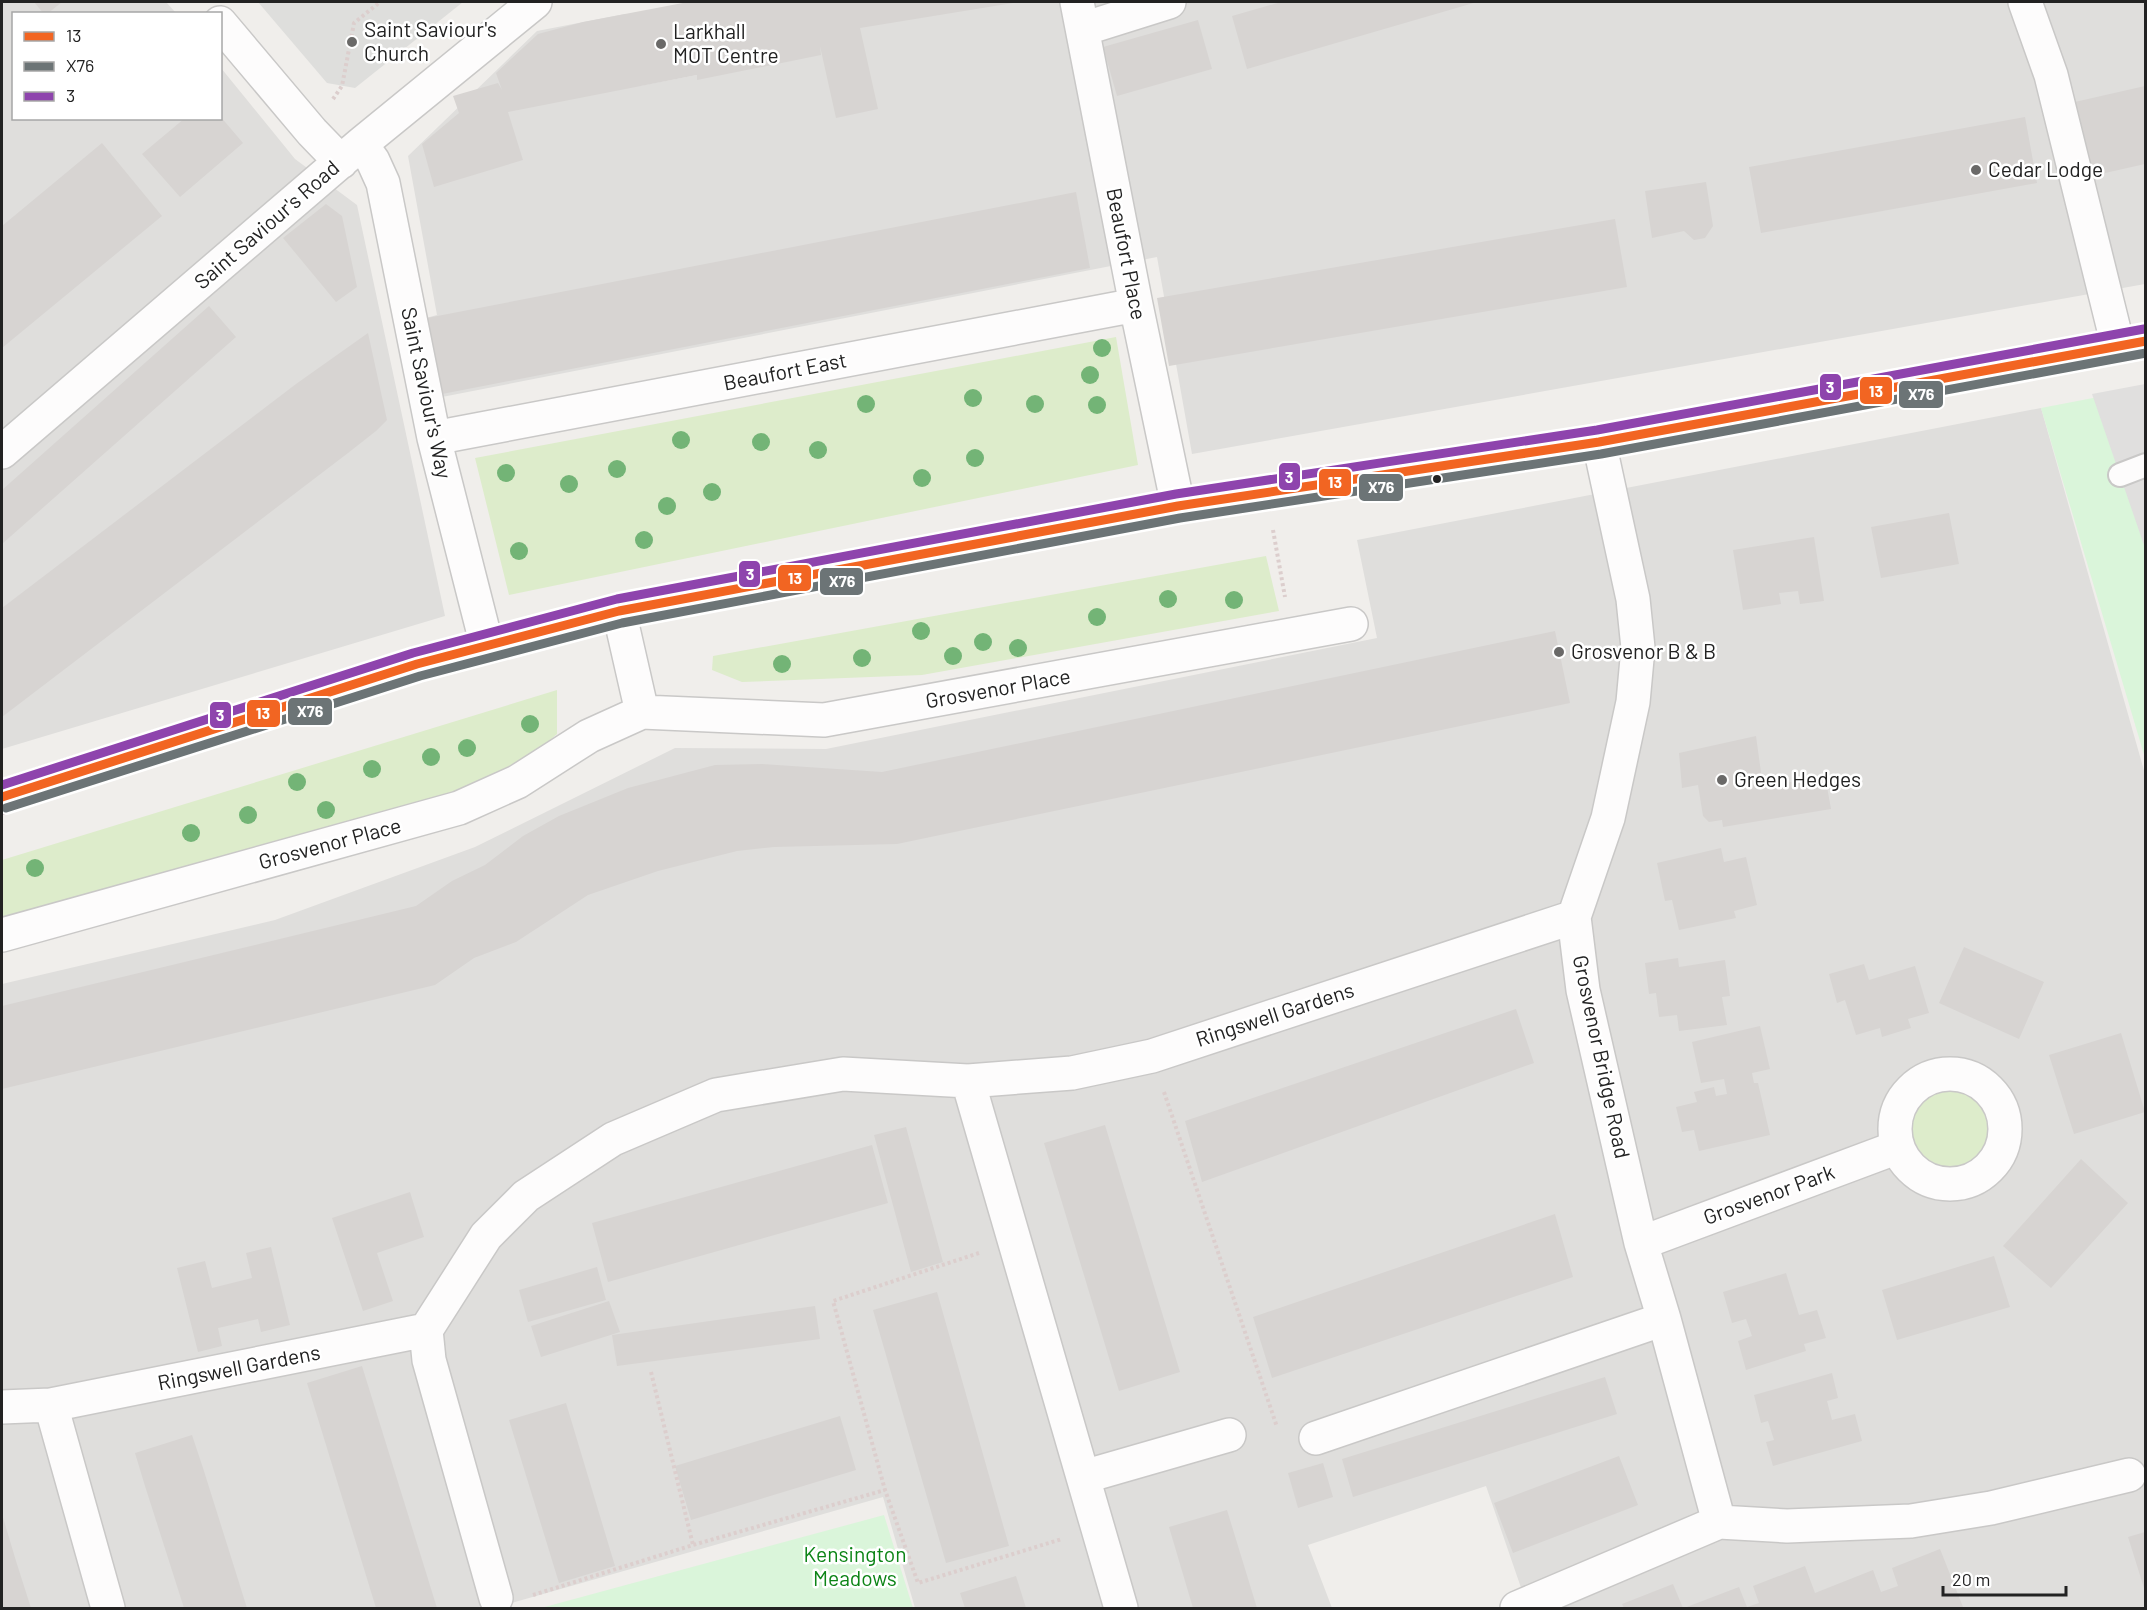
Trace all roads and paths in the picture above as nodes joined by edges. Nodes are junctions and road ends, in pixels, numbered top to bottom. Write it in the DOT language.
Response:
graph roads {
  1 [pos="380,2"];
  2 [pos="535,2"];
  3 [pos="1169,2"];
  4 [pos="2025,2"];
  5 [pos="1080,15"];
  6 [pos="222,25"];
  7 [pos="342,86"];
  8 [pos="351,153"];
  9 [pos="1136,305"];
  10 [pos="2132,343"];
  11 [pos="434,438"];
  12 [pos="1599,442"];
  13 [pos="2,452"];
  14 [pos="2145,465"];
  15 [pos="2120,475"];
  16 [pos="1267,493"];
  17 [pos="1178,506"];
  18 [pos="619,611"];
  19 [pos="1351,624"];
  20 [pos="1291,636"];
  21 [pos="486,646"];
  22 [pos="642,711"];
  23 [pos="2,797"];
  24 [pos="1574,916"];
  25 [pos="2,935"];
  26 [pos="1152,1056"];
  27 [pos="968,1081"];
  28 [pos="1898,1147"];
  29 [pos="1014,1241"];
  30 [pos="1641,1243"];
  31 [pos="1664,1319"];
  32 [pos="426,1330"];
  33 [pos="651,1372"];
  34 [pos="51,1405"];
  35 [pos="2,1407"];
  36 [pos="1277,1427"];
  37 [pos="1229,1435"];
  38 [pos="1316,1438"];
  39 [pos="2129,1475"];
  40 [pos="1083,1477"];
  41 [pos="885,1490"];
  42 [pos="1719,1522"];
  43 [pos="1098,1528"];
  44 [pos="693,1545"];
  45 [pos="496,1598"];
  46 [pos="108,1608"];
  47 [pos="1121,1608"];
  48 [pos="1517,1608"];
  1 -- 7 [label="path"];
  2 -- 8 [label="street, Saint Saviour's Road"];
  3 -- 5 [label="street"];
  4 -- 10 [label="street"];
  5 -- 9 [label="street, Beaufort Place"];
  6 -- 8 [label="street, Saint Saviour's Way"];
  8 -- 11 [label="street, Saint Saviour's Way"];
  8 -- 13 [label="street, Saint Saviour's Road"];
  9 -- 11 [label="street, Beaufort East"];
  9 -- 17 [label="street, Beaufort Place"];
  10 -- 12 [label="highway"];
  11 -- 21 [label="street, Saint Saviour's Way"];
  12 -- 16 [label="highway"];
  12 -- 24 [label="street, Grosvenor Bridge Road"];
  14 -- 15 [label="lane"];
  16 -- 17 [label="highway"];
  16 -- 20 [label="path"];
  17 -- 18 [label="highway"];
  18 -- 21 [label="highway"];
  18 -- 22 [label="street"];
  19 -- 20 [label="street, Grosvenor Place"];
  20 -- 22 [label="street, Grosvenor Place"];
  21 -- 23 [label="highway"];
  22 -- 25 [label="street, Grosvenor Place"];
  24 -- 26 [label="street, Ringswell Gardens"];
  24 -- 30 [label="street, Grosvenor Bridge Road"];
  26 -- 27 [label="street, Ringswell Gardens"];
  26 -- 36 [label="path"];
  27 -- 29 [label="street"];
  27 -- 32 [label="street, Ringswell Gardens"];
  28 -- 30 [label="street, Grosvenor Park"];
  29 -- 40 [label="street"];
  29 -- 41 [label="path"];
  30 -- 31 [label="street, Grosvenor Bridge Road"];
  31 -- 38 [label="street"];
  31 -- 42 [label="street, Grosvenor Bridge Road"];
  32 -- 34 [label="street, Ringswell Gardens"];
  32 -- 45 [label="street"];
  33 -- 44 [label="path"];
  34 -- 35 [label="street, Ringswell Gardens"];
  34 -- 46 [label="street"];
  36 -- 37 [label="path"];
  36 -- 38 [label="path"];
  37 -- 40 [label="street"];
  39 -- 42 [label="street"];
  40 -- 43 [label="street"];
  41 -- 43 [label="path"];
  41 -- 44 [label="path"];
  42 -- 48 [label="street"];
  43 -- 47 [label="street"];
  44 -- 45 [label="path"];
}
